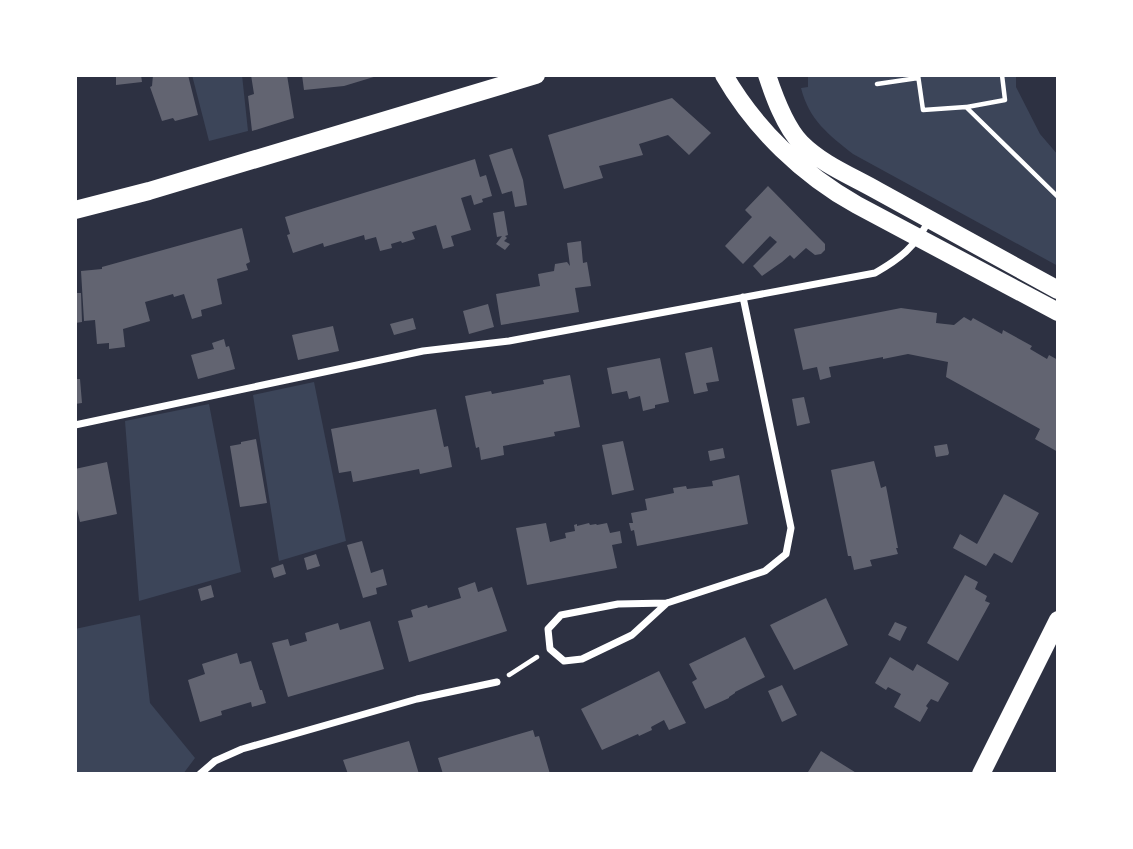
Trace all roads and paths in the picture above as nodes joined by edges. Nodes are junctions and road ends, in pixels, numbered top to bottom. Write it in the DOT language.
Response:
graph roads {
  1 [pos="536,75"];
  2 [pos="724,75"];
  3 [pos="768,75"];
  4 [pos="1002,75"];
  5 [pos="918,76"];
  6 [pos="877,84"];
  7 [pos="967,107"];
  8 [pos="1058,197"];
  9 [pos="75,210"];
  10 [pos="930,219"];
  11 [pos="919,239"];
  12 [pos="1058,290"];
  13 [pos="743,297"];
  14 [pos="1058,312"];
  15 [pos="75,425"];
  16 [pos="667,603"];
  17 [pos="1058,620"];
  18 [pos="550,649"];
  19 [pos="497,682"];
  20 [pos="201,774"];
  21 [pos="981,774"];
  1 -- 9 [label="main road"];
  2 -- 11 [label="main road"];
  3 -- 10 [label="main road"];
  4 -- 7 [label="path"];
  5 -- 6 [label="path"];
  5 -- 7 [label="path"];
  7 -- 8 [label="path"];
  10 -- 11 [label="street"];
  10 -- 12 [label="main road"];
  11 -- 13 [label="street"];
  11 -- 14 [label="main road"];
  13 -- 15 [label="street"];
  13 -- 16 [label="street"];
  16 -- 18 [label="street"];
  16 -- 18 [label="street"];
  17 -- 21 [label="main road"];
  18 -- 19 [label="path"];
  19 -- 20 [label="street"];
}
